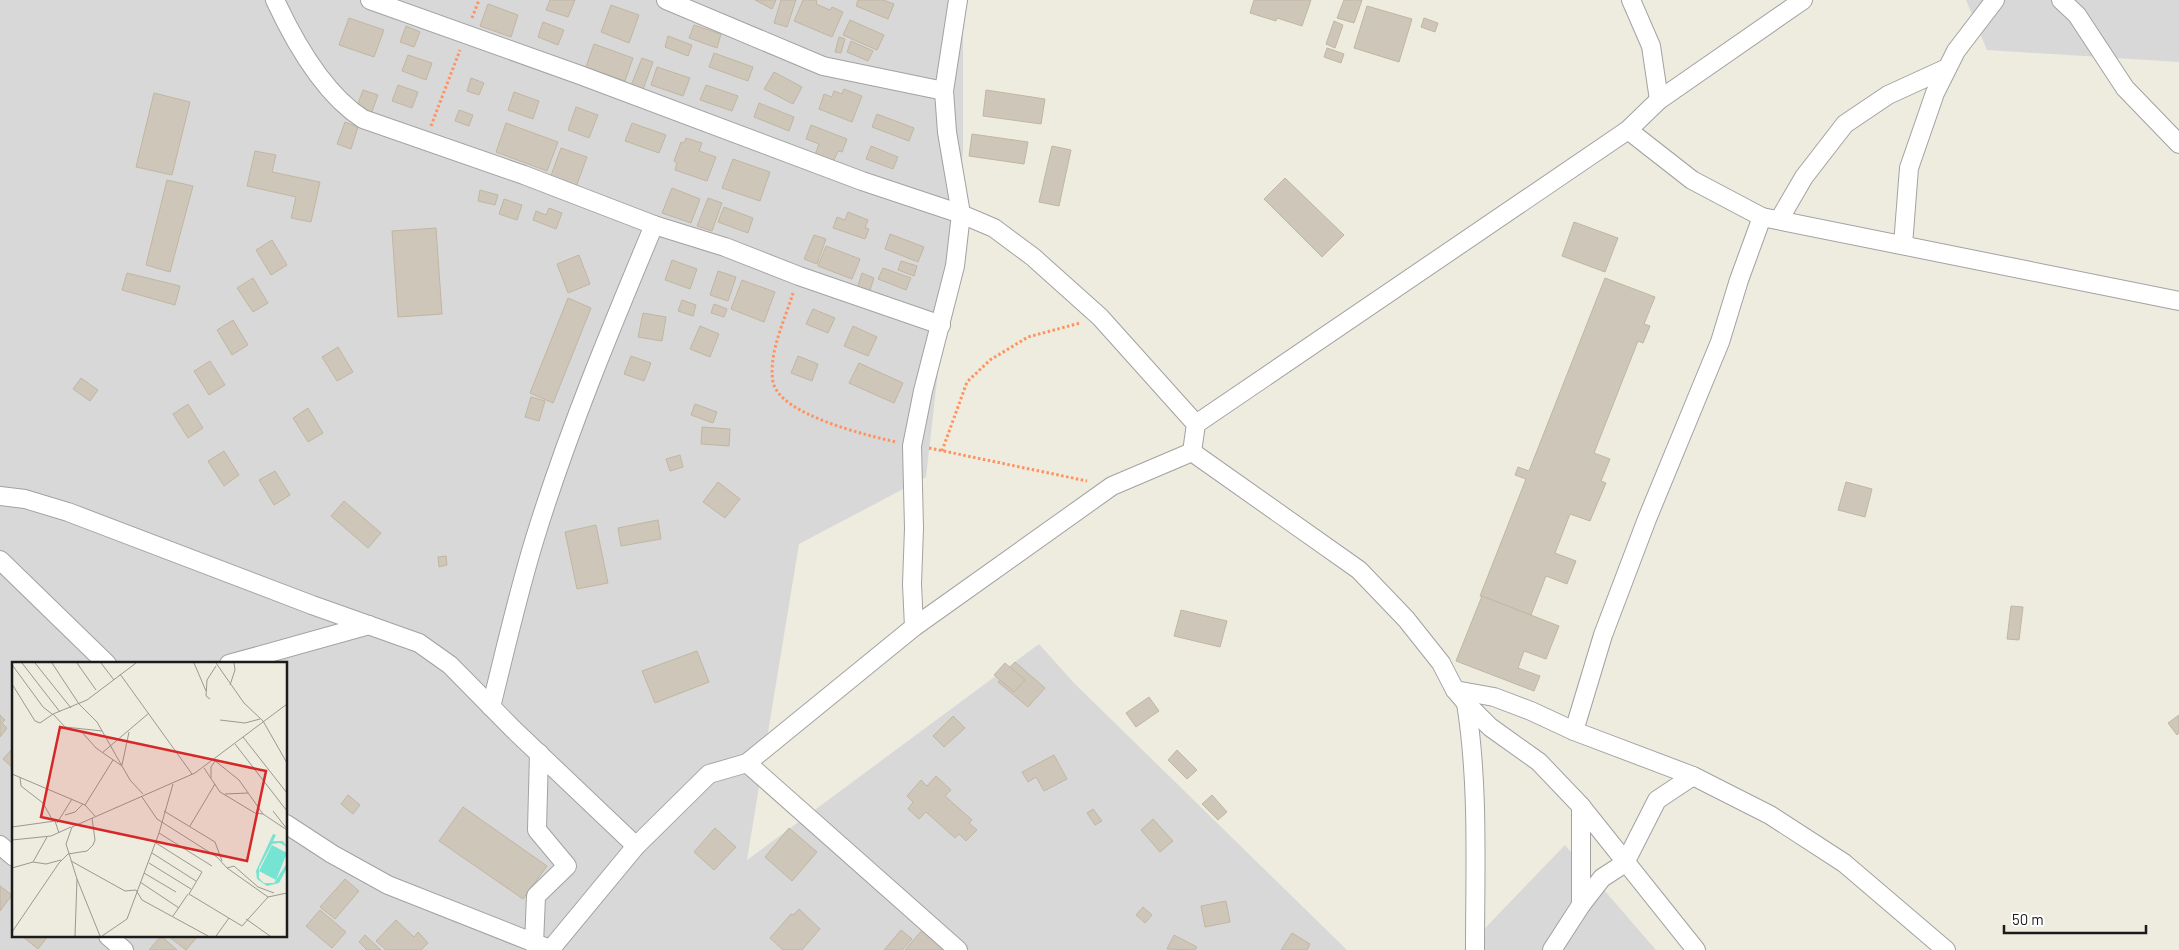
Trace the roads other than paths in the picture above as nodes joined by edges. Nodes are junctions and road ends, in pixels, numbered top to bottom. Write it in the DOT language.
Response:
graph roads {
  1 [pos="275,0"];
  2 [pos="370,0"];
  3 [pos="666,0"];
  4 [pos="958,0"];
  5 [pos="1632,0"];
  6 [pos="1803,0"];
  7 [pos="1995,0"];
  8 [pos="2061,0"];
  9 [pos="1947,68"];
  10 [pos="944,91"];
  11 [pos="1659,100"];
  12 [pos="1628,130"];
  13 [pos="2179,144"];
  14 [pos="961,214"];
  15 [pos="1762,217"];
  16 [pos="1780,220"];
  17 [pos="654,225"];
  18 [pos="1903,245"];
  19 [pos="2179,302"];
  20 [pos="940,325"];
  21 [pos="1196,424"];
  22 [pos="1192,452"];
  23 [pos="0,496"];
  24 [pos="0,560"];
  25 [pos="369,624"];
  26 [pos="914,627"];
  27 [pos="105,662"];
  28 [pos="236,662"];
  29 [pos="1455,690"];
  30 [pos="1466,703"];
  31 [pos="491,707"];
  32 [pos="1574,730"];
  33 [pos="539,752"];
  34 [pos="747,763"];
  35 [pos="1693,776"];
  36 [pos="1581,806"];
  37 [pos="288,825"];
  38 [pos="0,845"];
  39 [pos="636,846"];
  40 [pos="12,855"];
  41 [pos="1625,863"];
  42 [pos="1581,905"];
  43 [pos="110,938"];
  44 [pos="545,948"];
  45 [pos="124,950"];
  46 [pos="958,950"];
  47 [pos="1475,950"];
  48 [pos="1552,950"];
  49 [pos="1696,950"];
  50 [pos="1946,950"];
  1 -- 17 [label="street"];
  2 -- 14 [label="street"];
  3 -- 10 [label="street"];
  4 -- 10 [label="street"];
  5 -- 11 [label="street"];
  6 -- 11 [label="street"];
  7 -- 9 [label="street"];
  8 -- 13 [label="street"];
  9 -- 16 [label="street"];
  9 -- 18 [label="street"];
  10 -- 14 [label="street"];
  11 -- 12 [label="street"];
  12 -- 15 [label="street"];
  12 -- 21 [label="street"];
  14 -- 20 [label="street"];
  14 -- 21 [label="street"];
  15 -- 16 [label="street"];
  15 -- 32 [label="street"];
  16 -- 18 [label="street"];
  17 -- 20 [label="street"];
  17 -- 31 [label="street"];
  18 -- 19 [label="street"];
  20 -- 26 [label="street"];
  21 -- 22 [label="street"];
  22 -- 26 [label="street"];
  22 -- 29 [label="street"];
  23 -- 25 [label="street"];
  24 -- 27 [label="street"];
  25 -- 28 [label="street"];
  25 -- 31 [label="street"];
  26 -- 34 [label="street"];
  29 -- 30 [label="street"];
  29 -- 32 [label="street"];
  30 -- 36 [label="street"];
  30 -- 47 [label="street"];
  31 -- 33 [label="street"];
  32 -- 35 [label="street"];
  33 -- 39 [label="street"];
  33 -- 44 [label="street"];
  34 -- 39 [label="street"];
  34 -- 46 [label="street"];
  35 -- 41 [label="street"];
  35 -- 50 [label="street"];
  36 -- 41 [label="street"];
  36 -- 42 [label="street"];
  37 -- 44 [label="street"];
  38 -- 40 [label="street"];
  39 -- 44 [label="street"];
  41 -- 42 [label="street"];
  41 -- 49 [label="street"];
  42 -- 48 [label="street"];
  43 -- 45 [label="street"];
}
